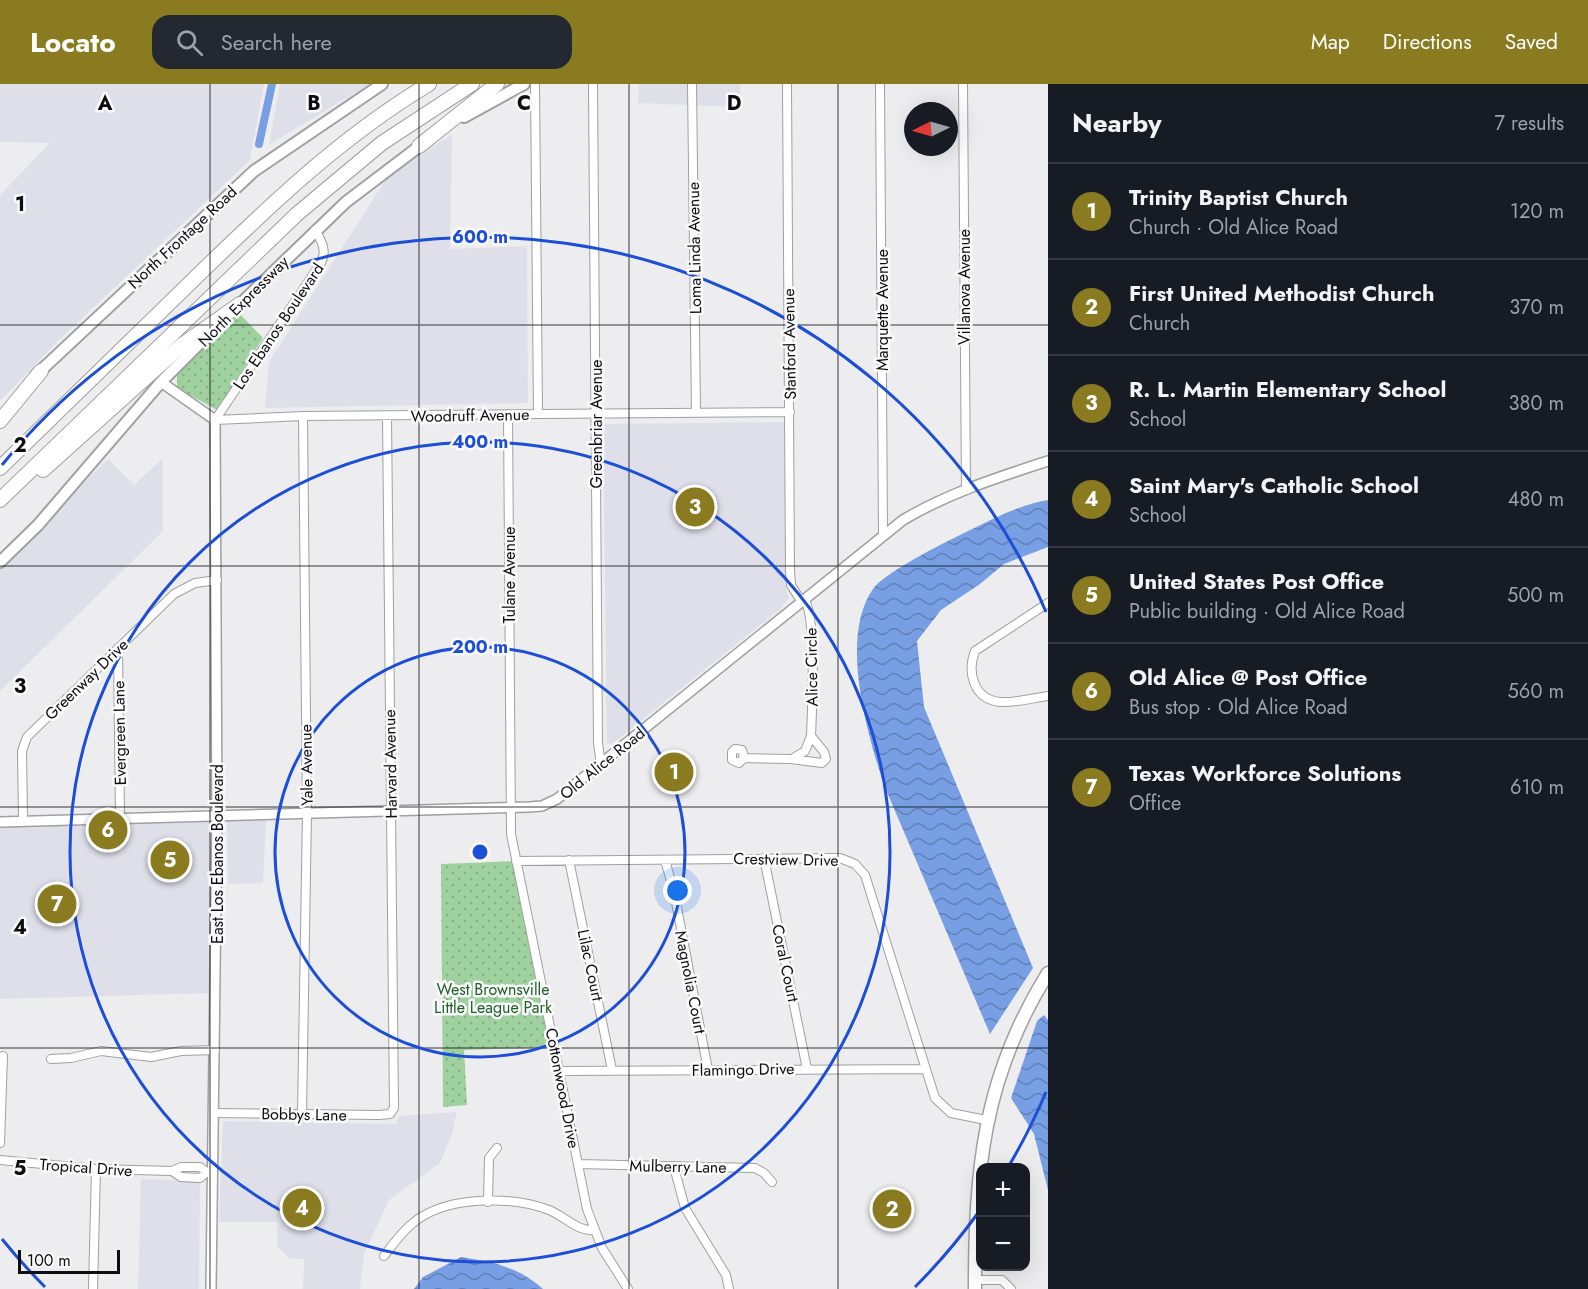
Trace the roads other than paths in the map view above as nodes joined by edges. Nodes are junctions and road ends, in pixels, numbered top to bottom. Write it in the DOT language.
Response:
graph roads {
  1 [pos="382,84"];
  2 [pos="429,84"];
  3 [pos="472,84"];
  4 [pos="497,84"];
  5 [pos="524,84"];
  6 [pos="535,84"];
  7 [pos="593,84"];
  8 [pos="692,84"];
  9 [pos="787,84"];
  10 [pos="880,84"];
  11 [pos="963,84"];
  12 [pos="419,146"];
  13 [pos="315,230"];
  14 [pos="240,304"];
  15 [pos="41,371"];
  16 [pos="161,382"];
  17 [pos="0,411"];
  18 [pos="790,412"];
  19 [pos="696,413"];
  20 [pos="508,414"];
  21 [pos="538,414"];
  22 [pos="596,414"];
  23 [pos="303,416"];
  24 [pos="387,416"];
  25 [pos="215,420"];
  26 [pos="0,421"];
  27 [pos="1048,461"];
  28 [pos="0,468"];
  29 [pos="966,490"];
  30 [pos="0,500"];
  31 [pos="0,506"];
  32 [pos="884,535"];
  33 [pos="0,562"];
  34 [pos="217,580"];
  35 [pos="802,600"];
  36 [pos="1048,603"];
  37 [pos="118,648"];
  38 [pos="1048,696"];
  39 [pos="811,736"];
  40 [pos="744,758"];
  41 [pos="791,759"];
  42 [pos="602,765"];
  43 [pos="511,808"];
  44 [pos="391,811"];
  45 [pos="307,813"];
  46 [pos="217,816"];
  47 [pos="120,819"];
  48 [pos="23,820"];
  49 [pos="0,822"];
  50 [pos="764,858"];
  51 [pos="569,860"];
  52 [pos="665,860"];
  53 [pos="516,861"];
  54 [pos="1048,974"];
  55 [pos="215,1050"];
  56 [pos="3,1056"];
  57 [pos="51,1059"];
  58 [pos="807,1069"];
  59 [pos="926,1069"];
  60 [pos="612,1070"];
  61 [pos="708,1070"];
  62 [pos="559,1071"];
  63 [pos="393,1112"];
  64 [pos="214,1113"];
  65 [pos="302,1114"];
  66 [pos="986,1120"];
  67 [pos="0,1143"];
  68 [pos="496,1148"];
  69 [pos="0,1160"];
  70 [pos="578,1164"];
  71 [pos="674,1167"];
  72 [pos="96,1169"];
  73 [pos="210,1172"];
  74 [pos="772,1182"];
  75 [pos="488,1202"];
  76 [pos="594,1230"];
  77 [pos="384,1256"];
  78 [pos="975,1284"];
  79 [pos="93,1289"];
  80 [pos="211,1289"];
  81 [pos="628,1289"];
  82 [pos="729,1289"];
  83 [pos="1011,1289"];
  1 -- 15 [label="main road, North Frontage Road"];
  2 -- 28 [label="highway"];
  3 -- 30 [label="highway, North Expressway"];
  4 -- 12 [label="highway"];
  5 -- 12 [label="main road, North Expressway"];
  6 -- 21 [label="street"];
  7 -- 22 [label="street, Greenbriar Avenue"];
  8 -- 19 [label="street, Loma Linda Avenue"];
  9 -- 18 [label="street, Stanford Avenue"];
  10 -- 32 [label="street, Marquette Avenue"];
  11 -- 29 [label="street, Villanova Avenue"];
  12 -- 13 [label="main road, North Expressway"];
  13 -- 14 [label="main road, North Expressway"];
  13 -- 25 [label="street, Los Ebanos Boulevard"];
  14 -- 16 [label="main road, North Expressway"];
  14 -- 31 [label="highway"];
  15 -- 17 [label="main road, North Frontage Road"];
  15 -- 26 [label="highway"];
  16 -- 25 [label="street"];
  16 -- 33 [label="main road, North Expressway"];
  18 -- 19 [label="street, Woodruff Avenue"];
  18 -- 35 [label="street, Stanford Avenue"];
  19 -- 22 [label="street, Woodruff Avenue"];
  20 -- 21 [label="street, Woodruff Avenue"];
  20 -- 24 [label="street, Woodruff Avenue"];
  20 -- 43 [label="street, Tulane Avenue"];
  21 -- 22 [label="street, Woodruff Avenue"];
  22 -- 42 [label="street, Greenbriar Avenue"];
  23 -- 24 [label="street, Woodruff Avenue"];
  23 -- 25 [label="street, Woodruff Avenue"];
  23 -- 45 [label="street, Yale Avenue"];
  24 -- 44 [label="street, Harvard Avenue"];
  25 -- 34 [label="street, East Los Ebanos Boulevard"];
  27 -- 29 [label="street, Old Alice Road"];
  29 -- 32 [label="street, Old Alice Road"];
  32 -- 35 [label="street, Old Alice Road"];
  34 -- 37 [label="street, Greenway Drive"];
  34 -- 46 [label="street, East Los Ebanos Boulevard"];
  35 -- 39 [label="street, Alice Circle"];
  35 -- 42 [label="street, Old Alice Road"];
  36 -- 38 [label="street"];
  37 -- 47 [label="street, Evergreen Lane"];
  37 -- 48 [label="street, Greenway Drive"];
  39 -- 41 [label="street"];
  39 -- 41 [label="street, Alice Circle"];
  40 -- 41 [label="street, Alice Circle"];
  42 -- 43 [label="street, Old Alice Road"];
  43 -- 44 [label="street, Old Alice Road"];
  43 -- 53 [label="street, Cottonwood Drive"];
  44 -- 45 [label="street, Old Alice Road"];
  44 -- 63 [label="street, Harvard Avenue"];
  45 -- 46 [label="street, Old Alice Road"];
  45 -- 65 [label="street, Yale Avenue"];
  46 -- 47 [label="street, Old Alice Road"];
  46 -- 55 [label="street, East Los Ebanos Boulevard"];
  47 -- 48 [label="street, Old Alice Road"];
  48 -- 49 [label="street, Old Alice Road"];
  50 -- 52 [label="street, Crestview Drive"];
  50 -- 58 [label="street, Coral Court"];
  50 -- 59 [label="street, Crestview Drive"];
  51 -- 52 [label="street, Crestview Drive"];
  51 -- 53 [label="street, Crestview Drive"];
  51 -- 60 [label="street, Lilac Court"];
  52 -- 61 [label="street, Magnolia Court"];
  53 -- 62 [label="street, Cottonwood Drive"];
  54 -- 66 [label="main road"];
  55 -- 57 [label="street"];
  55 -- 64 [label="street, East Los Ebanos Boulevard"];
  56 -- 67 [label="street"];
  58 -- 59 [label="street, Flamingo Drive"];
  58 -- 61 [label="street, Flamingo Drive"];
  59 -- 66 [label="street, Crestview Drive"];
  60 -- 61 [label="street, Flamingo Drive"];
  60 -- 62 [label="street, Flamingo Drive"];
  62 -- 70 [label="street, Cottonwood Drive"];
  63 -- 65 [label="street, Bobbys Lane"];
  64 -- 65 [label="street, Bobbys Lane"];
  64 -- 73 [label="street, East Los Ebanos Boulevard"];
  66 -- 78 [label="main road"];
  68 -- 75 [label="street"];
  69 -- 72 [label="street, Tropical Drive"];
  70 -- 71 [label="street, Mulberry Lane"];
  70 -- 76 [label="street, Cottonwood Drive"];
  71 -- 74 [label="street, Mulberry Lane"];
  71 -- 82 [label="street"];
  72 -- 73 [label="street, Tropical Drive"];
  72 -- 79 [label="street"];
  73 -- 80 [label="street, East Los Ebanos Boulevard"];
  75 -- 76 [label="street"];
  75 -- 77 [label="street"];
  76 -- 81 [label="street, Cottonwood Drive"];
  78 -- 83 [label="street"];
}
